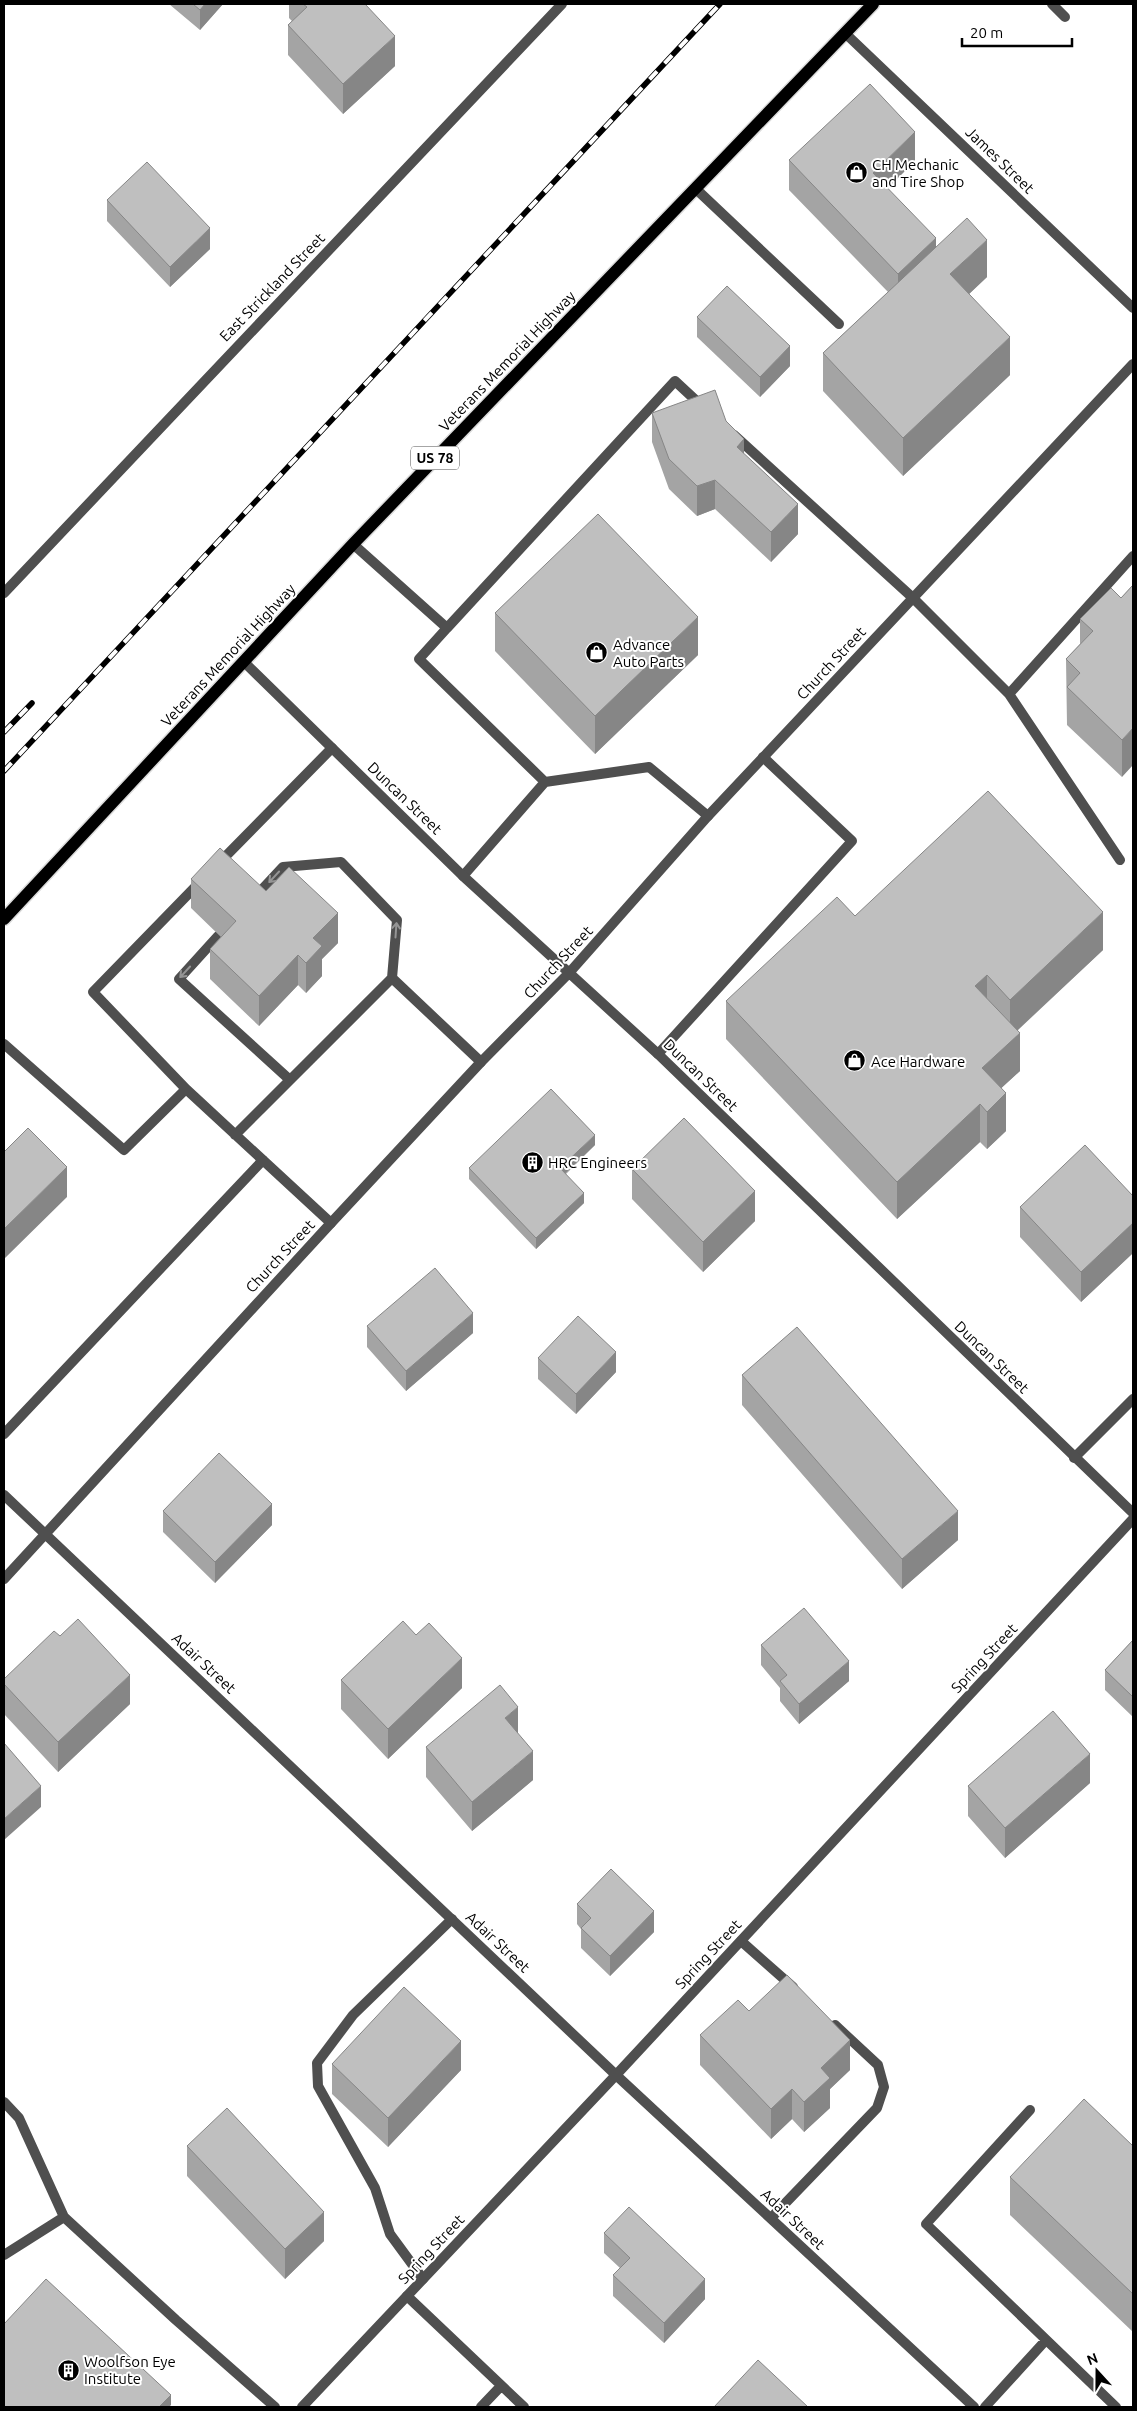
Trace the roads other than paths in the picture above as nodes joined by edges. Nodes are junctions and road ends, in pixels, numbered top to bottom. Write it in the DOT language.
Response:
graph roads {
  1 [pos="562,4"];
  2 [pos="873,4"];
  3 [pos="1052,4"];
  4 [pos="1064,17"];
  5 [pos="846,34"];
  6 [pos="696,189"];
  7 [pos="1133,308"];
  8 [pos="839,324"];
  9 [pos="1133,364"];
  10 [pos="711,414"];
  11 [pos="726,427"];
  12 [pos="353,544"];
  13 [pos="1133,556"];
  14 [pos="4,593"];
  15 [pos="913,598"];
  16 [pos="447,628"];
  17 [pos="244,662"];
  18 [pos="1009,694"];
  19 [pos="332,748"];
  20 [pos="763,757"];
  21 [pos="545,782"];
  22 [pos="708,816"];
  23 [pos="1120,860"];
  24 [pos="463,876"];
  25 [pos="251,901"];
  26 [pos="4,919"];
  27 [pos="218,936"];
  28 [pos="569,974"];
  29 [pos="392,978"];
  30 [pos="4,1044"];
  31 [pos="658,1054"];
  32 [pos="481,1062"];
  33 [pos="290,1080"];
  34 [pos="186,1088"];
  35 [pos="235,1134"];
  36 [pos="263,1160"];
  37 [pos="331,1222"];
  38 [pos="1133,1399"];
  39 [pos="4,1434"];
  40 [pos="1074,1458"];
  41 [pos="4,1495"];
  42 [pos="1133,1513"];
  43 [pos="1133,1519"];
  44 [pos="45,1534"];
  45 [pos="4,1580"];
  46 [pos="452,1919"];
  47 [pos="742,1941"];
  48 [pos="799,1993"];
  49 [pos="828,2019"];
  50 [pos="616,2075"];
  51 [pos="4,2102"];
  52 [pos="1030,2110"];
  53 [pos="64,2217"];
  54 [pos="771,2218"];
  55 [pos="4,2254"];
  56 [pos="423,2280"];
  57 [pos="407,2296"];
  58 [pos="1046,2340"];
  59 [pos="501,2386"];
  60 [pos="276,2407"];
  61 [pos="302,2407"];
  62 [pos="481,2407"];
  63 [pos="524,2407"];
  64 [pos="974,2407"];
  65 [pos="985,2407"];
  66 [pos="1116,2407"];
  1 -- 14 [label="street, East Strickland Street"];
  2 -- 5 [label="main road, Veterans Memorial Highway / US 78"];
  3 -- 4 [label="street"];
  5 -- 6 [label="main road, Veterans Memorial Highway / US 78"];
  5 -- 7 [label="street, James Street"];
  6 -- 8 [label="street"];
  6 -- 12 [label="main road, Veterans Memorial Highway / US 78"];
  9 -- 15 [label="street, Church Street"];
  10 -- 16 [label="street"];
  11 -- 15 [label="street"];
  12 -- 16 [label="street"];
  12 -- 17 [label="main road, Veterans Memorial Highway / US 78"];
  13 -- 18 [label="street"];
  15 -- 18 [label="street"];
  15 -- 20 [label="street, Church Street"];
  16 -- 21 [label="street"];
  17 -- 19 [label="street, Duncan Street"];
  17 -- 26 [label="main road, Veterans Memorial Highway / US 78"];
  18 -- 23 [label="street"];
  19 -- 24 [label="street, Duncan Street"];
  19 -- 34 [label="street"];
  20 -- 22 [label="street, Church Street"];
  20 -- 31 [label="street"];
  21 -- 22 [label="street"];
  21 -- 24 [label="street"];
  22 -- 28 [label="street, Church Street"];
  24 -- 28 [label="street, Duncan Street"];
  29 -- 25 [label="street, one-way"];
  27 -- 33 [label="street, one-way"];
  28 -- 31 [label="street, Duncan Street"];
  28 -- 32 [label="street, Church Street"];
  29 -- 32 [label="street"];
  29 -- 33 [label="street"];
  30 -- 34 [label="street"];
  31 -- 40 [label="street, Duncan Street"];
  32 -- 37 [label="street, Church Street"];
  33 -- 35 [label="street"];
  34 -- 35 [label="street"];
  35 -- 36 [label="street"];
  36 -- 37 [label="street"];
  36 -- 39 [label="street"];
  37 -- 44 [label="street, Church Street"];
  38 -- 40 [label="street"];
  40 -- 42 [label="street, Duncan Street"];
  41 -- 44 [label="street, Adair Street"];
  43 -- 47 [label="street, Spring Street"];
  44 -- 45 [label="street, Church Street"];
  44 -- 46 [label="street, Adair Street"];
  46 -- 50 [label="street, Adair Street"];
  46 -- 56 [label="street"];
  47 -- 48 [label="street"];
  47 -- 50 [label="street, Spring Street"];
  49 -- 54 [label="street"];
  50 -- 54 [label="street, Adair Street"];
  50 -- 56 [label="street, Spring Street"];
  51 -- 53 [label="street"];
  52 -- 58 [label="street"];
  53 -- 55 [label="street"];
  53 -- 60 [label="street"];
  54 -- 64 [label="street, Adair Street"];
  56 -- 57 [label="street, Spring Street"];
  57 -- 59 [label="street"];
  57 -- 61 [label="street, Spring Street"];
  58 -- 65 [label="street"];
  58 -- 66 [label="street"];
  59 -- 62 [label="street"];
  59 -- 63 [label="street"];
}
